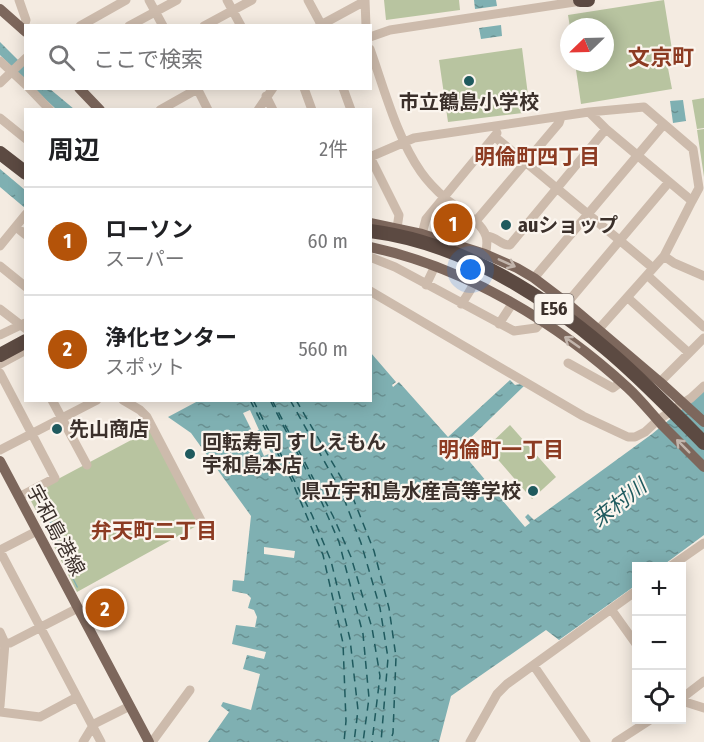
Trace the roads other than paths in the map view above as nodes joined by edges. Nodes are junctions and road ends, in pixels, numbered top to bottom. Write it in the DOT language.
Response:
graph roads {
  1 [pos="19,0"];
  2 [pos="126,0"];
  3 [pos="149,0"];
  4 [pos="177,0"];
  5 [pos="227,0"];
  6 [pos="252,0"];
  7 [pos="309,0"];
  8 [pos="365,0"];
  9 [pos="583,0"];
  10 [pos="0,9"];
  11 [pos="233,10"];
  12 [pos="155,12"];
  13 [pos="25,24"];
  14 [pos="84,24"];
  15 [pos="133,24"];
  16 [pos="162,24"];
  17 [pos="208,24"];
  18 [pos="240,24"];
  19 [pos="321,24"];
  20 [pos="323,24"];
  21 [pos="366,24"];
  22 [pos="24,31"];
  23 [pos="372,36"];
  24 [pos="372,54"];
  25 [pos="23,60"];
  26 [pos="0,61"];
  27 [pos="11,70"];
  28 [pos="0,83"];
  29 [pos="24,84"];
  30 [pos="30,90"];
  31 [pos="83,90"];
  32 [pos="196,90"];
  33 [pos="198,90"];
  34 [pos="305,90"];
  35 [pos="344,90"];
  36 [pos="270,92"];
  37 [pos="48,108"];
  38 [pos="98,108"];
  39 [pos="164,108"];
  40 [pos="207,108"];
  41 [pos="259,108"];
  42 [pos="273,108"];
  43 [pos="311,108"];
  44 [pos="350,108"];
  45 [pos="589,112"];
  46 [pos="561,117"];
  47 [pos="0,118"];
  48 [pos="664,124"];
  49 [pos="500,125"];
  50 [pos="606,129"];
  51 [pos="24,137"];
  52 [pos="495,137"];
  53 [pos="405,141"];
  54 [pos="0,153"];
  55 [pos="638,155"];
  56 [pos="372,157"];
  57 [pos="372,159"];
  58 [pos="526,162"];
  59 [pos="24,171"];
  60 [pos="669,182"];
  61 [pos="557,188"];
  62 [pos="444,197"];
  63 [pos="692,201"];
  64 [pos="589,214"];
  65 [pos="24,217"];
  66 [pos="474,222"];
  67 [pos="372,223"];
  68 [pos="16,227"];
  69 [pos="396,228"];
  70 [pos="372,231"];
  71 [pos="24,233"];
  72 [pos="422,234"];
  73 [pos="486,237"];
  74 [pos="620,241"];
  75 [pos="449,243"];
  76 [pos="0,246"];
  77 [pos="372,247"];
  78 [pos="400,254"];
  79 [pos="484,254"];
  80 [pos="664,256"];
  81 [pos="372,258"];
  82 [pos="0,266"];
  83 [pos="435,266"];
  84 [pos="395,267"];
  85 [pos="650,272"];
  86 [pos="704,276"];
  87 [pos="534,278"];
  88 [pos="475,283"];
  89 [pos="24,285"];
  90 [pos="426,285"];
  91 [pos="372,292"];
  92 [pos="628,298"];
  93 [pos="567,303"];
  94 [pos="461,304"];
  95 [pos="512,304"];
  96 [pos="0,309"];
  97 [pos="541,322"];
  98 [pos="499,324"];
  99 [pos="24,326"];
  100 [pos="704,327"];
  101 [pos="598,330"];
  102 [pos="0,335"];
  103 [pos="704,338"];
  104 [pos="24,348"];
  105 [pos="24,349"];
  106 [pos="689,353"];
  107 [pos="0,355"];
  108 [pos="591,356"];
  109 [pos="568,363"];
  110 [pos="0,364"];
  111 [pos="582,370"];
  112 [pos="0,373"];
  113 [pos="621,382"];
  114 [pos="660,382"];
  115 [pos="704,386"];
  116 [pos="53,402"];
  117 [pos="93,402"];
  118 [pos="126,402"];
  119 [pos="684,404"];
  120 [pos="62,418"];
  121 [pos="660,422"];
  122 [pos="704,422"];
  123 [pos="32,434"];
  124 [pos="704,443"];
  125 [pos="0,450"];
  126 [pos="0,461"];
  127 [pos="87,465"];
  128 [pos="704,467"];
  129 [pos="19,497"];
  130 [pos="37,531"];
  131 [pos="207,532"];
  132 [pos="703,546"];
  133 [pos="0,550"];
  134 [pos="679,562"];
  135 [pos="632,594"];
  136 [pos="78,608"];
  137 [pos="611,609"];
  138 [pos="41,628"];
  139 [pos="0,632"];
  140 [pos="632,638"];
  141 [pos="2,643"];
  142 [pos="534,666"];
  143 [pos="704,681"];
  144 [pos="190,690"];
  145 [pos="686,695"];
  146 [pos="77,697"];
  147 [pos="686,701"];
  148 [pos="0,706"];
  149 [pos="130,706"];
  150 [pos="704,708"];
  151 [pos="0,712"];
  152 [pos="644,724"];
  153 [pos="92,727"];
  154 [pos="82,742"];
  155 [pos="101,742"];
  156 [pos="150,742"];
  157 [pos="470,742"];
  158 [pos="586,742"];
  159 [pos="616,742"];
  1 -- 13 [label="street"];
  2 -- 14 [label="street"];
  3 -- 12 [label="street"];
  4 -- 12 [label="street"];
  5 -- 11 [label="street"];
  6 -- 11 [label="street"];
  7 -- 19 [label="street"];
  8 -- 20 [label="street"];
  8 -- 21 [label="street"];
  9 -- 23 [label="street"];
  10 -- 22 [label="main road"];
  11 -- 17 [label="street"];
  11 -- 18 [label="street"];
  12 -- 15 [label="street"];
  12 -- 16 [label="street"];
  24 -- 53 [label="street"];
  25 -- 27 [label="street"];
  26 -- 27 [label="street"];
  27 -- 28 [label="street"];
  27 -- 29 [label="street"];
  30 -- 37 [label="street"];
  31 -- 38 [label="main road"];
  32 -- 39 [label="street"];
  33 -- 40 [label="street"];
  34 -- 43 [label="street"];
  35 -- 44 [label="street"];
  36 -- 41 [label="street"];
  36 -- 42 [label="street"];
  45 -- 46 [label="street"];
  45 -- 48 [label="street"];
  45 -- 50 [label="street"];
  46 -- 49 [label="street"];
  46 -- 58 [label="street"];
  47 -- 51 [label="street"];
  48 -- 55 [label="street"];
  48 -- 63 [label="street"];
  49 -- 52 [label="street"];
  49 -- 53 [label="street"];
  50 -- 55 [label="street"];
  50 -- 61 [label="street"];
  52 -- 58 [label="street"];
  52 -- 62 [label="street"];
  53 -- 56 [label="street"];
  53 -- 62 [label="street"];
  54 -- 59 [label="highway"];
  55 -- 60 [label="street"];
  55 -- 64 [label="street"];
  57 -- 69 [label="street"];
  58 -- 61 [label="street"];
  58 -- 66 [label="street"];
  60 -- 63 [label="street"];
  60 -- 74 [label="street"];
  61 -- 64 [label="street"];
  61 -- 73 [label="street"];
  62 -- 66 [label="street"];
  62 -- 72 [label="street"];
  63 -- 80 [label="street"];
  64 -- 74 [label="street"];
  64 -- 87 [label="street"];
  65 -- 68 [label="street"];
  66 -- 73 [label="street"];
  66 -- 75 [label="street"];
  67 -- 69 [label="main road"];
  68 -- 71 [label="street"];
  68 -- 76 [label="street"];
  69 -- 72 [label="main road"];
  70 -- 124 [label="highway, E56, bridge"];
  72 -- 75 [label="main road"];
  73 -- 79 [label="street"];
  74 -- 85 [label="street"];
  74 -- 93 [label="street"];
  75 -- 79 [label="main road"];
  77 -- 78 [label="main road"];
  78 -- 83 [label="main road"];
  78 -- 84 [label="street"];
  79 -- 87 [label="main road, one-way"];
  79 -- 88 [label="street"];
  80 -- 85 [label="street"];
  80 -- 86 [label="street"];
  81 -- 84 [label="street"];
  82 -- 89 [label="street"];
  83 -- 88 [label="main road"];
  83 -- 90 [label="street"];
  84 -- 90 [label="street"];
  85 -- 92 [label="street"];
  85 -- 100 [label="street"];
  87 -- 93 [label="main road"];
  88 -- 94 [label="street"];
  88 -- 95 [label="main road"];
  90 -- 94 [label="street"];
  91 -- 121 [label="street"];
  92 -- 101 [label="street"];
  92 -- 106 [label="street"];
  93 -- 101 [label="main road"];
  94 -- 98 [label="street"];
  95 -- 97 [label="main road"];
  95 -- 98 [label="street"];
  96 -- 99 [label="street"];
  97 -- 98 [label="street"];
  108 -- 97 [label="main road, one-way"];
  99 -- 102 [label="street"];
  101 -- 114 [label="main road"];
  103 -- 106 [label="street"];
  104 -- 107 [label="highway"];
  105 -- 110 [label="street"];
  106 -- 114 [label="street"];
  108 -- 111 [label="street"];
  108 -- 113 [label="main road"];
  109 -- 111 [label="street"];
  111 -- 113 [label="street"];
  112 -- 123 [label="street"];
  113 -- 121 [label="main road"];
  114 -- 119 [label="main road"];
  115 -- 119 [label="street"];
  116 -- 120 [label="street"];
  117 -- 120 [label="street"];
  118 -- 131 [label="street"];
  119 -- 121 [label="street"];
  119 -- 122 [label="main road"];
  120 -- 123 [label="street"];
  120 -- 127 [label="street"];
  128 -- 121 [label="main road, one-way"];
  123 -- 125 [label="street"];
  123 -- 129 [label="street"];
  126 -- 129 [label="main road, 宇和島港線"];
  129 -- 130 [label="main road, 宇和島港線"];
  130 -- 133 [label="street"];
  130 -- 136 [label="main road, 宇和島港線"];
  132 -- 134 [label="street"];
  133 -- 138 [label="street"];
  135 -- 137 [label="street"];
  136 -- 138 [label="street"];
  136 -- 149 [label="main road, 宇和島港線"];
  137 -- 140 [label="street"];
  137 -- 142 [label="street"];
  138 -- 141 [label="street"];
  138 -- 146 [label="street"];
  139 -- 141 [label="street"];
  141 -- 148 [label="street"];
  142 -- 157 [label="street"];
  142 -- 158 [label="street"];
  143 -- 145 [label="street"];
  144 -- 156 [label="street"];
  146 -- 151 [label="street"];
  146 -- 153 [label="street"];
  147 -- 150 [label="street"];
  149 -- 153 [label="street"];
  149 -- 156 [label="main road, 宇和島港線"];
  152 -- 159 [label="street"];
  153 -- 154 [label="street"];
  153 -- 155 [label="street"];
}
